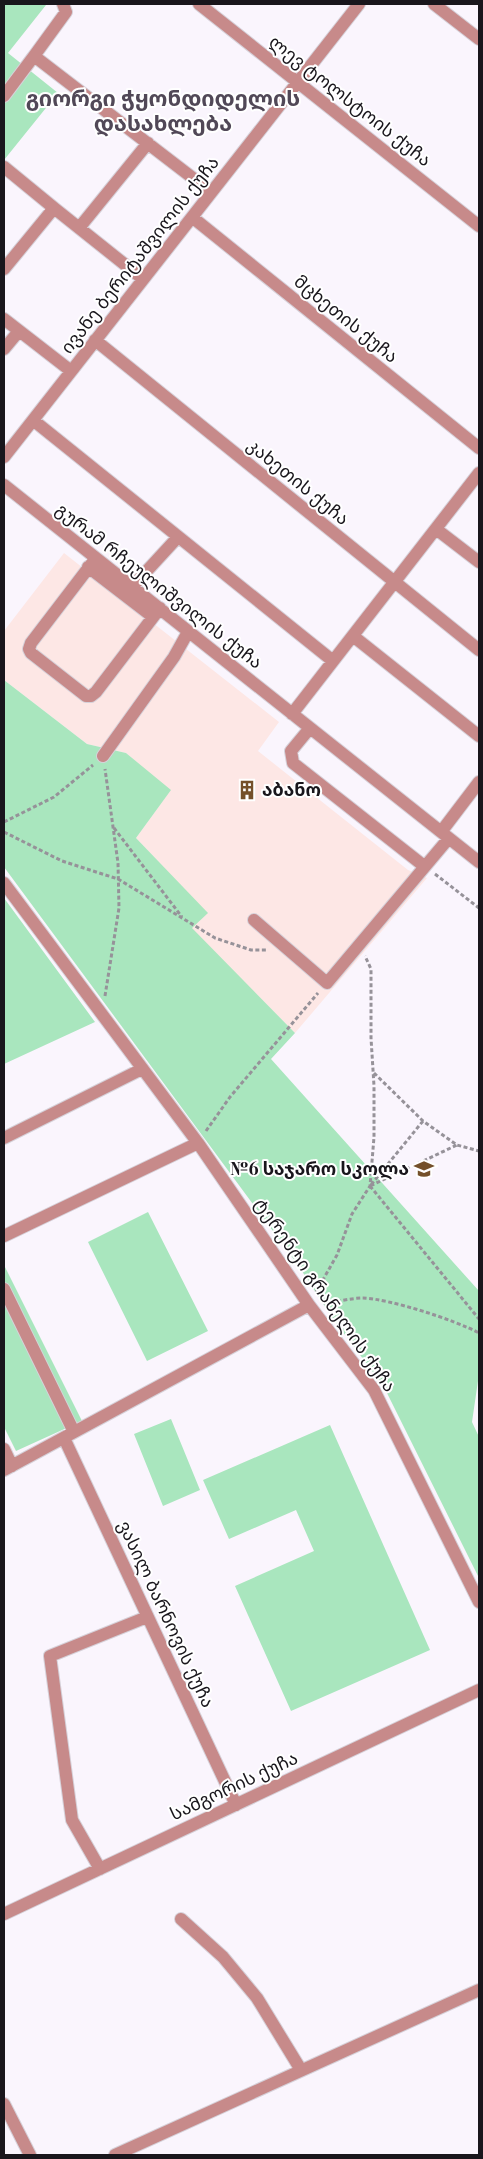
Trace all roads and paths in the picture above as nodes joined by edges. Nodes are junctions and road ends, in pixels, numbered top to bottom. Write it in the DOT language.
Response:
graph roads {
  1 [pos="63,4"];
  2 [pos="199,4"];
  3 [pos="359,4"];
  4 [pos="434,4"];
  5 [pos="479,39"];
  6 [pos="34,56"];
  7 [pos="298,82"];
  8 [pos="4,96"];
  9 [pos="148,143"];
  10 [pos="4,167"];
  11 [pos="211,192"];
  12 [pos="54,208"];
  13 [pos="192,217"];
  14 [pos="479,226"];
  15 [pos="79,228"];
  16 [pos="4,269"];
  17 [pos="143,279"];
  18 [pos="4,319"];
  19 [pos="19,331"];
  20 [pos="95,340"];
  21 [pos="4,349"];
  22 [pos="71,371"];
  23 [pos="33,420"];
  24 [pos="479,448"];
  25 [pos="4,457"];
  26 [pos="479,473"];
  27 [pos="4,485"];
  28 [pos="436,529"];
  29 [pos="178,537"];
  30 [pos="479,562"];
  31 [pos="92,563"];
  32 [pos="396,583"];
  33 [pos="132,587"];
  34 [pos="156,613"];
  35 [pos="188,632"];
  36 [pos="353,636"];
  37 [pos="479,650"];
  38 [pos="333,661"];
  39 [pos="292,714"];
  40 [pos="310,728"];
  41 [pos="479,736"];
  42 [pos="103,756"];
  43 [pos="479,782"];
  44 [pos="4,822"];
  45 [pos="113,827"];
  46 [pos="4,832"];
  47 [pos="445,835"];
  48 [pos="479,862"];
  49 [pos="424,866"];
  50 [pos="118,879"];
  51 [pos="4,883"];
  52 [pos="479,908"];
  53 [pos="184,919"];
  54 [pos="254,920"];
  55 [pos="360,944"];
  56 [pos="290,952"];
  57 [pos="327,983"];
  58 [pos="102,1015"];
  59 [pos="142,1069"];
  60 [pos="374,1073"];
  61 [pos="423,1121"];
  62 [pos="4,1138"];
  63 [pos="198,1143"];
  64 [pos="456,1145"];
  65 [pos="479,1151"];
  66 [pos="370,1186"];
  67 [pos="4,1236"];
  68 [pos="4,1289"];
  69 [pos="309,1305"];
  70 [pos="479,1319"];
  71 [pos="479,1333"];
  72 [pos="69,1435"];
  73 [pos="4,1449"];
  74 [pos="8,1468"];
  75 [pos="479,1602"];
  76 [pos="147,1617"];
  77 [pos="479,1690"];
  78 [pos="236,1805"];
  79 [pos="100,1868"];
  80 [pos="4,1914"];
  81 [pos="181,1920"];
  82 [pos="479,1990"];
  83 [pos="301,2070"];
  84 [pos="4,2104"];
  85 [pos="30,2155"];
  86 [pos="115,2155"];
  1 -- 6 [label="street"];
  2 -- 7 [label="street, ლევ ტოლსტოის ქუჩა"];
  3 -- 7 [label="street, ივანე ბერიტაშვილის ქუჩა"];
  4 -- 5 [label="street"];
  6 -- 8 [label="street"];
  6 -- 9 [label="street"];
  7 -- 11 [label="street, ივანე ბერიტაშვილის ქუჩა"];
  7 -- 14 [label="street, ლევ ტოლსტოის ქუჩა"];
  9 -- 11 [label="street"];
  9 -- 15 [label="street"];
  10 -- 12 [label="street"];
  11 -- 13 [label="street, ივანე ბერიტაშვილის ქუჩა"];
  12 -- 15 [label="street"];
  12 -- 16 [label="street"];
  13 -- 17 [label="street, ივანე ბერიტაშვილის ქუჩა"];
  13 -- 24 [label="street, მცხეთის ქუჩა"];
  15 -- 17 [label="street"];
  17 -- 20 [label="street, ივანე ბერიტაშვილის ქუჩა"];
  18 -- 19 [label="street"];
  19 -- 21 [label="street"];
  19 -- 22 [label="street"];
  20 -- 22 [label="street, ივანე ბერიტაშვილის ქუჩა"];
  20 -- 32 [label="street, კახეთის ქუჩა"];
  22 -- 23 [label="street, ივანე ბერიტაშვილის ქუჩა"];
  23 -- 25 [label="street, ივანე ბერიტაშვილის ქუჩა"];
  23 -- 29 [label="street"];
  26 -- 28 [label="street"];
  27 -- 31 [label="street, გურამ რჩეულიშვილის ქუჩა"];
  28 -- 30 [label="street"];
  28 -- 32 [label="street"];
  29 -- 33 [label="street"];
  29 -- 38 [label="street"];
  31 -- 33 [label="street, გურამ რჩეულიშვილის ქუჩა"];
  31 -- 34 [label="street"];
  31 -- 34 [label="street"];
  32 -- 36 [label="street"];
  32 -- 37 [label="street, კახეთის ქუჩა"];
  33 -- 34 [label="street, გურამ რჩეულიშვილის ქუჩა"];
  34 -- 35 [label="street, გურამ რჩეულიშვილის ქუჩა"];
  35 -- 39 [label="street, გურამ რჩეულიშვილის ქუჩა"];
  35 -- 42 [label="street"];
  36 -- 38 [label="street"];
  36 -- 41 [label="street"];
  38 -- 39 [label="street"];
  39 -- 40 [label="street, გურამ რჩეულიშვილის ქუჩა"];
  40 -- 47 [label="street"];
  40 -- 49 [label="street"];
  42 -- 44 [label="path"];
  42 -- 45 [label="path"];
  43 -- 47 [label="street"];
  45 -- 50 [label="path"];
  45 -- 53 [label="path"];
  46 -- 50 [label="path"];
  47 -- 48 [label="street"];
  47 -- 49 [label="street"];
  49 -- 52 [label="path"];
  49 -- 55 [label="street"];
  50 -- 53 [label="path"];
  50 -- 58 [label="path"];
  51 -- 58 [label="street, ტერენტი გრანელის ქუჩა"];
  53 -- 56 [label="path"];
  54 -- 56 [label="street"];
  55 -- 57 [label="street"];
  55 -- 60 [label="path"];
  56 -- 57 [label="street"];
  57 -- 63 [label="path"];
  58 -- 59 [label="street, ტერენტი გრანელის ქუჩა"];
  59 -- 62 [label="street"];
  59 -- 63 [label="street, ტერენტი გრანელის ქუჩა"];
  60 -- 61 [label="path"];
  60 -- 66 [label="path"];
  61 -- 64 [label="path"];
  61 -- 66 [label="path"];
  63 -- 67 [label="street"];
  63 -- 69 [label="street, ტერენტი გრანელის ქუჩა"];
  64 -- 65 [label="path"];
  64 -- 66 [label="path"];
  66 -- 69 [label="path"];
  66 -- 70 [label="path"];
  68 -- 72 [label="street, ვასილ ბარნოვის ქუჩა"];
  69 -- 71 [label="path"];
  69 -- 72 [label="street"];
  69 -- 75 [label="street, ტერენტი გრანელის ქუჩა"];
  72 -- 74 [label="street"];
  72 -- 76 [label="street, ვასილ ბარნოვის ქუჩა"];
  73 -- 74 [label="street"];
  76 -- 78 [label="street, ვასილ ბარნოვის ქუჩა"];
  76 -- 79 [label="street"];
  77 -- 78 [label="street, სამგორის ქუჩა"];
  78 -- 79 [label="street, სამგორის ქუჩა"];
  79 -- 80 [label="street, სამგორის ქუჩა"];
  81 -- 83 [label="street"];
  82 -- 83 [label="street"];
  83 -- 86 [label="street"];
  84 -- 85 [label="street"];
}
